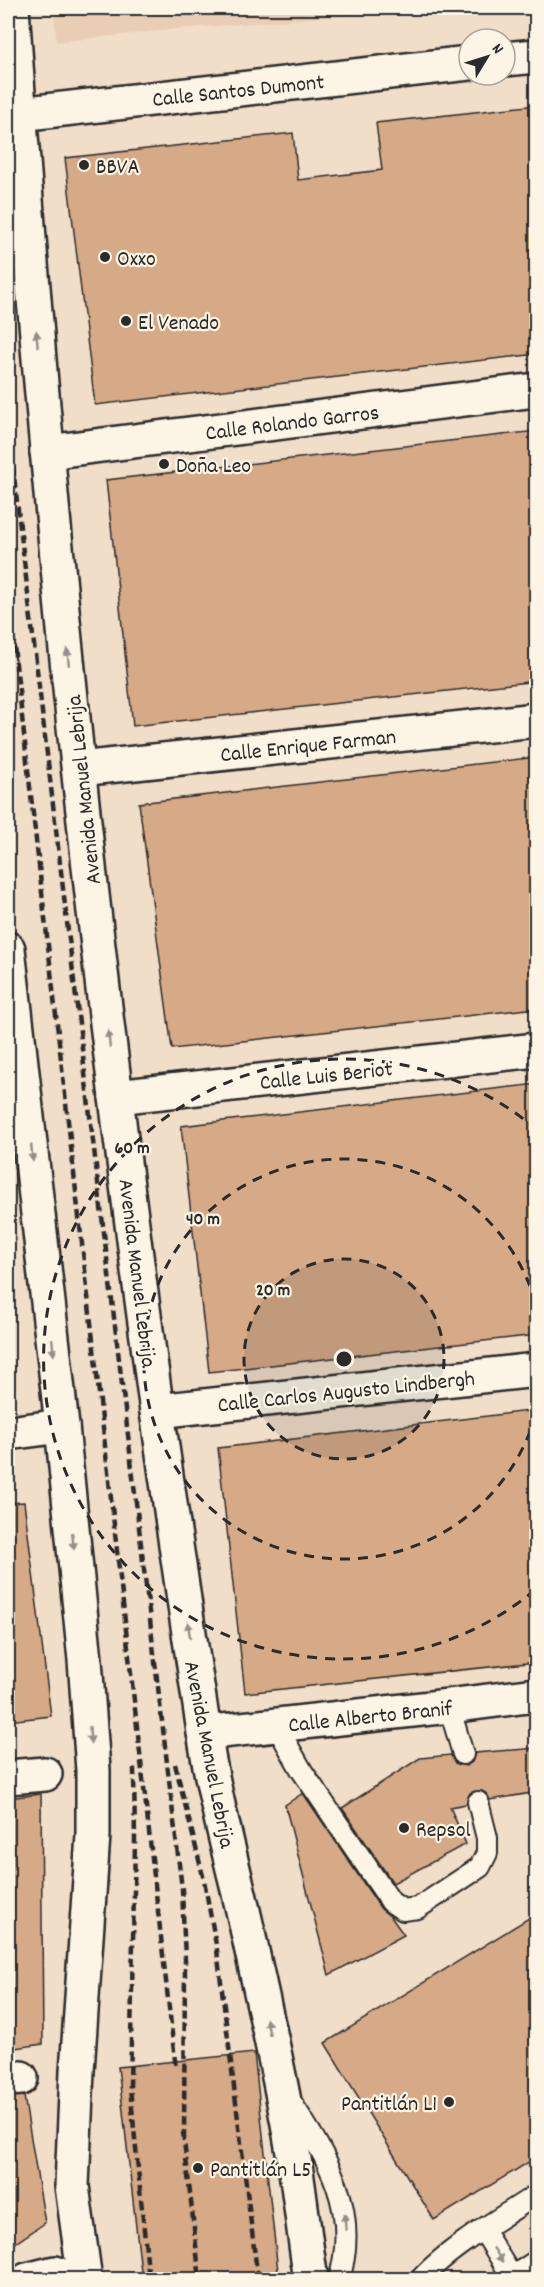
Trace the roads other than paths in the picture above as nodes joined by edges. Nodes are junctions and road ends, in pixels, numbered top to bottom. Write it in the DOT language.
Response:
graph roads {
  1 [pos="12,8"];
  2 [pos="537,56"];
  3 [pos="517,58"];
  4 [pos="457,64"];
  5 [pos="11,105"];
  6 [pos="537,390"];
  7 [pos="47,452"];
  8 [pos="537,720"];
  9 [pos="79,769"];
  10 [pos="8,949"];
  11 [pos="537,1050"];
  12 [pos="116,1097"];
  13 [pos="17,1106"];
  14 [pos="537,1370"];
  15 [pos="156,1411"];
  16 [pos="62,1426"];
  17 [pos="8,1433"];
  18 [pos="537,1695"];
  19 [pos="448,1707"];
  20 [pos="276,1725"];
  21 [pos="204,1733"];
  22 [pos="463,1754"];
  23 [pos="45,1774"];
  24 [pos="8,1777"];
  25 [pos="478,1802"];
  26 [pos="280,2085"];
  27 [pos="536,2196"];
  28 [pos="483,2230"];
  29 [pos="537,2261"];
  30 [pos="511,2278"];
  31 [pos="27,2280"];
  32 [pos="72,2280"];
  33 [pos="85,2280"];
  34 [pos="311,2280"];
  35 [pos="339,2280"];
  36 [pos="420,2280"];
  1 -- 5 [label="main road, Avenida Manuel Lebrija"];
  2 -- 3 [label="main road"];
  4 -- 5 [label="main road, Calle Santos Dumont"];
  7 -- 5 [label="main road, Avenida Manuel Lebrija, one-way"];
  6 -- 7 [label="main road, Calle Rolando Garros"];
  9 -- 7 [label="main road, Avenida Manuel Lebrija, one-way"];
  8 -- 9 [label="main road, Calle Enrique Farman"];
  12 -- 9 [label="main road, Avenida Manuel Lebrija, one-way"];
  10 -- 13 [label="main road"];
  11 -- 12 [label="main road, Calle Luis Beriot"];
  12 -- 15 [label="main road, Avenida Manuel Lebrija"];
  13 -- 16 [label="main road, one-way"];
  14 -- 15 [label="main road, Calle Carlos Augusto Lindbergh"];
  21 -- 15 [label="main road, Avenida Manuel Lebrija, one-way"];
  16 -- 17 [label="main road"];
  16 -- 33 [label="main road, one-way"];
  18 -- 19 [label="main road, Calle Alberto Branif"];
  19 -- 20 [label="main road, Calle Alberto Branif"];
  19 -- 22 [label="lane"];
  20 -- 21 [label="main road, Calle Alberto Branif"];
  20 -- 25 [label="lane"];
  26 -- 21 [label="main road, Avenida Manuel Lebrija, one-way"];
  23 -- 24 [label="main road"];
  26 -- 34 [label="main road, Avenida Manuel Lebrija"];
  35 -- 26 [label="lane, one-way"];
  27 -- 28 [label="lane"];
  28 -- 30 [label="lane, one-way"];
  28 -- 36 [label="lane"];
  29 -- 30 [label="lane"];
  31 -- 32 [label="main road"];
}
